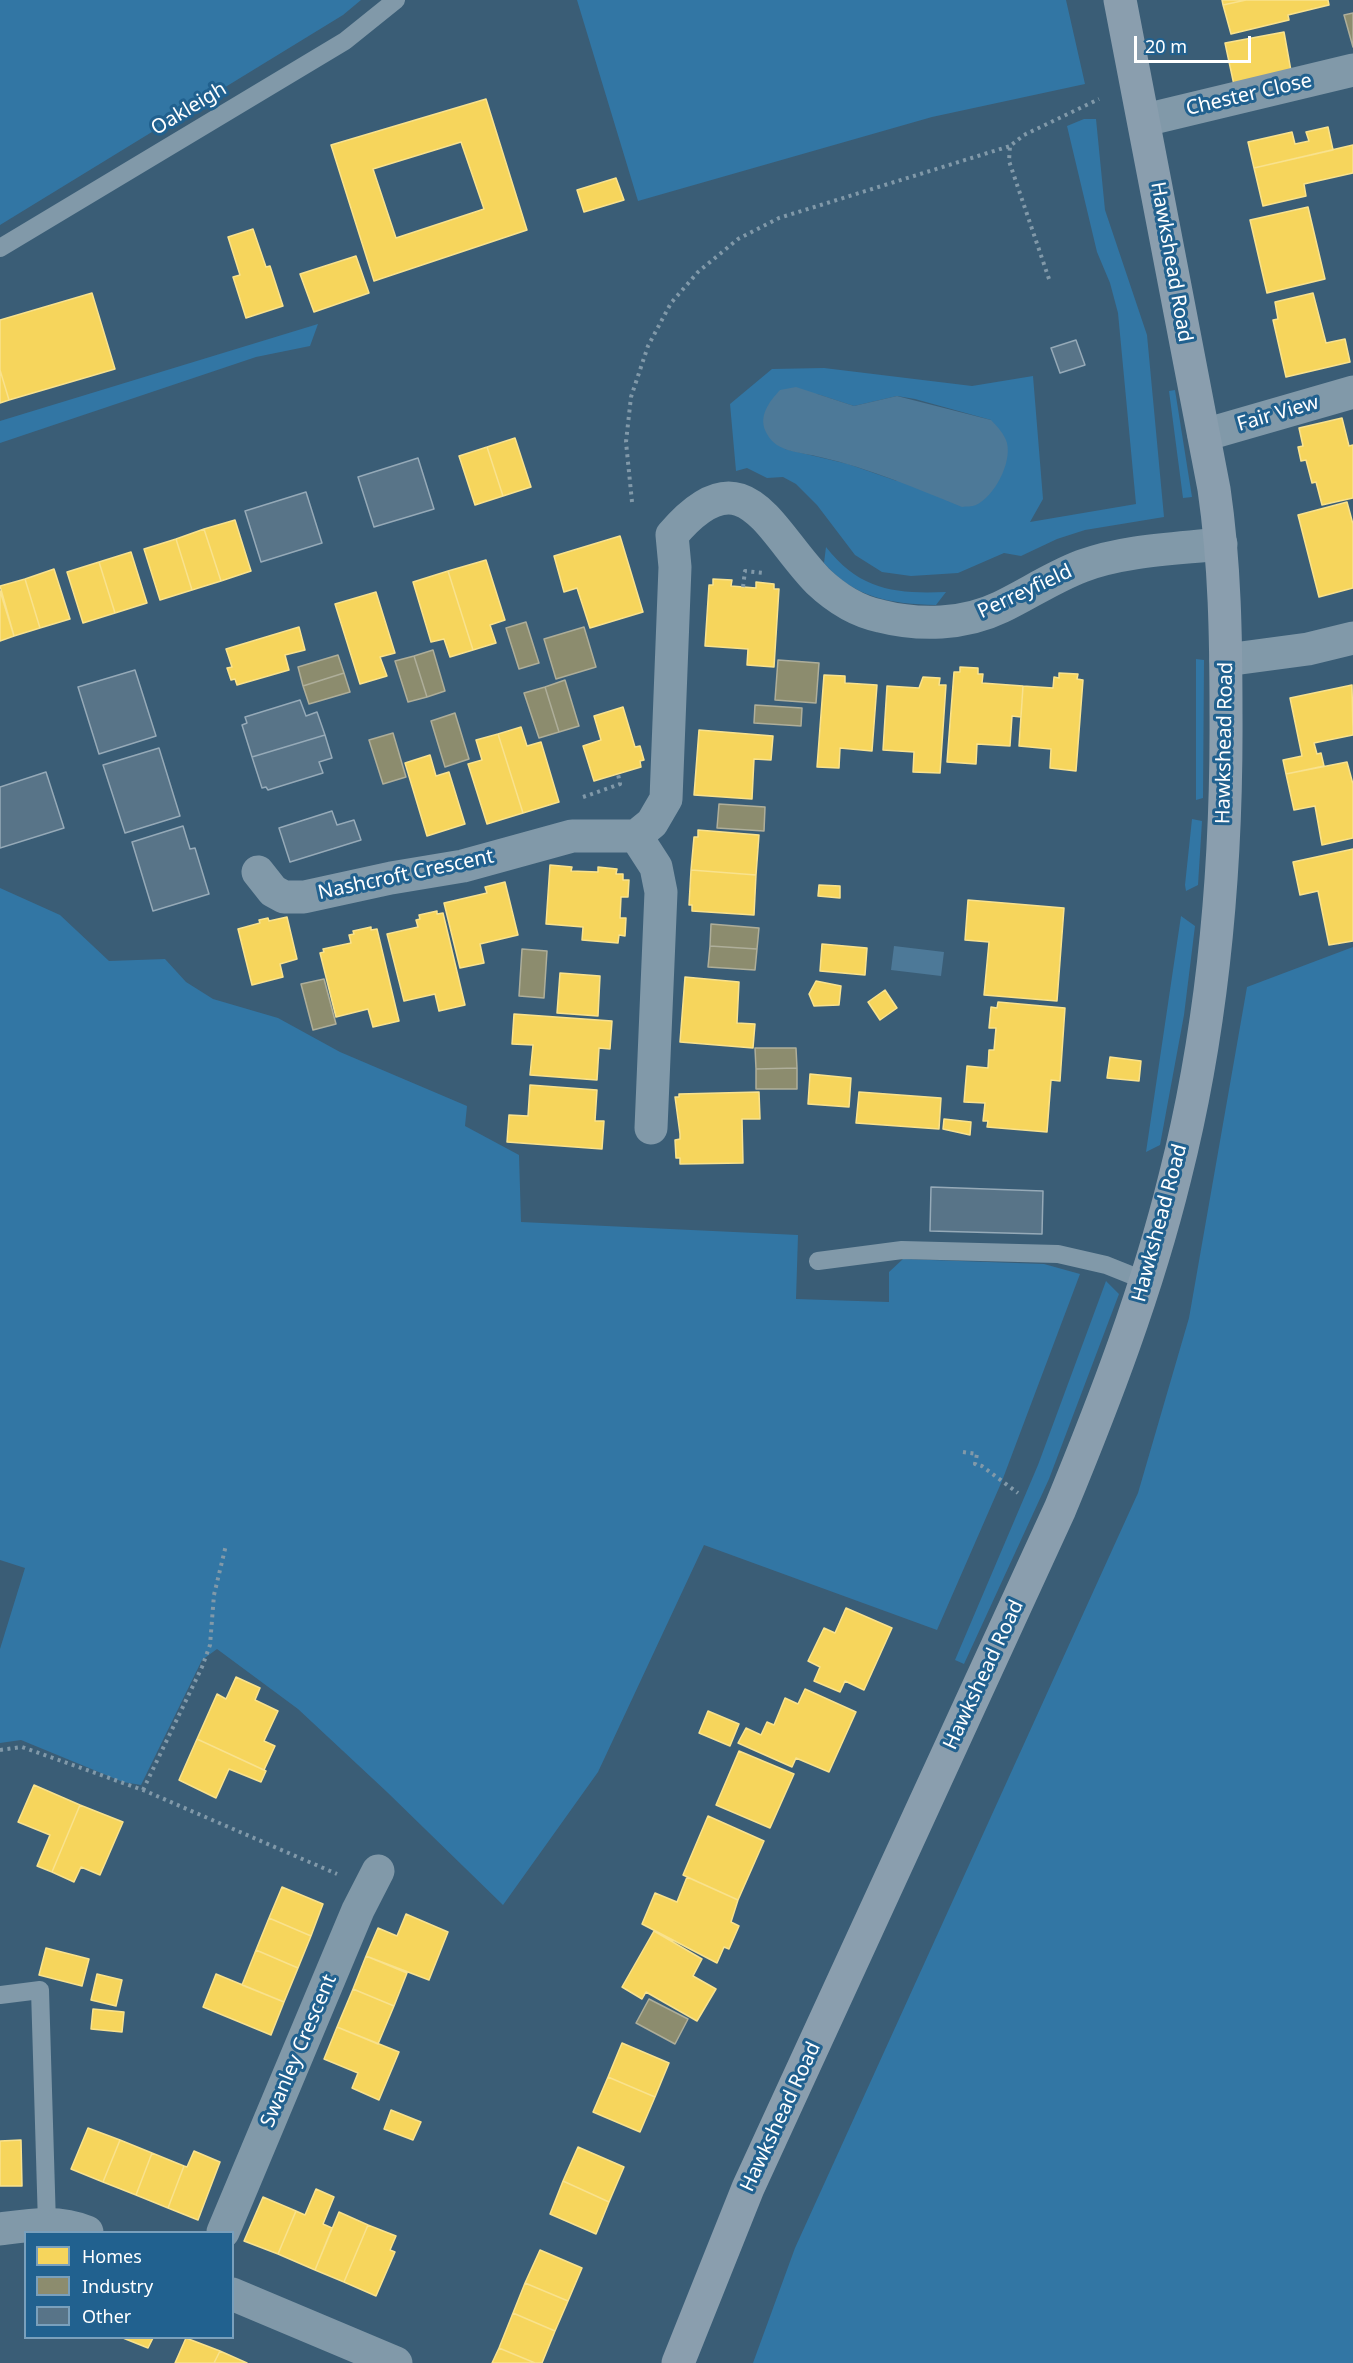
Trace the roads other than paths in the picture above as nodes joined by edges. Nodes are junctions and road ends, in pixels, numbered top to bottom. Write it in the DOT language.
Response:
graph roads {
  1 [pos="396,0"];
  2 [pos="1120,0"];
  3 [pos="1353,69"];
  4 [pos="1145,120"];
  5 [pos="0,248"];
  6 [pos="1353,392"];
  7 [pos="1203,435"];
  8 [pos="1221,544"];
  9 [pos="1353,638"];
  10 [pos="1226,660"];
  11 [pos="636,836"];
  12 [pos="258,872"];
  13 [pos="651,1128"];
  14 [pos="818,1261"];
  15 [pos="1146,1281"];
  16 [pos="373,1881"];
  17 [pos="0,1995"];
  18 [pos="47,2224"];
  19 [pos="0,2229"];
  20 [pos="84,2231"];
  21 [pos="223,2231"];
  22 [pos="234,2295"];
  23 [pos="396,2363"];
  24 [pos="678,2363"];
  1 -- 5 [label="lane, Oakleigh"];
  2 -- 4 [label="street, Hawkshead Road"];
  3 -- 4 [label="street, Chester Close"];
  4 -- 7 [label="street, Hawkshead Road"];
  6 -- 7 [label="street, Fair View"];
  7 -- 8 [label="street, Hawkshead Road"];
  8 -- 10 [label="street, Hawkshead Road"];
  8 -- 11 [label="street, Perreyfield"];
  9 -- 10 [label="street"];
  10 -- 15 [label="street, Hawkshead Road"];
  11 -- 12 [label="street, Nashcroft Crescent"];
  11 -- 13 [label="street"];
  14 -- 15 [label="lane"];
  15 -- 24 [label="street, Hawkshead Road"];
  16 -- 21 [label="street, Swanley Crescent"];
  17 -- 18 [label="lane"];
  18 -- 19 [label="street"];
  18 -- 20 [label="street"];
  22 -- 23 [label="street"];
}
